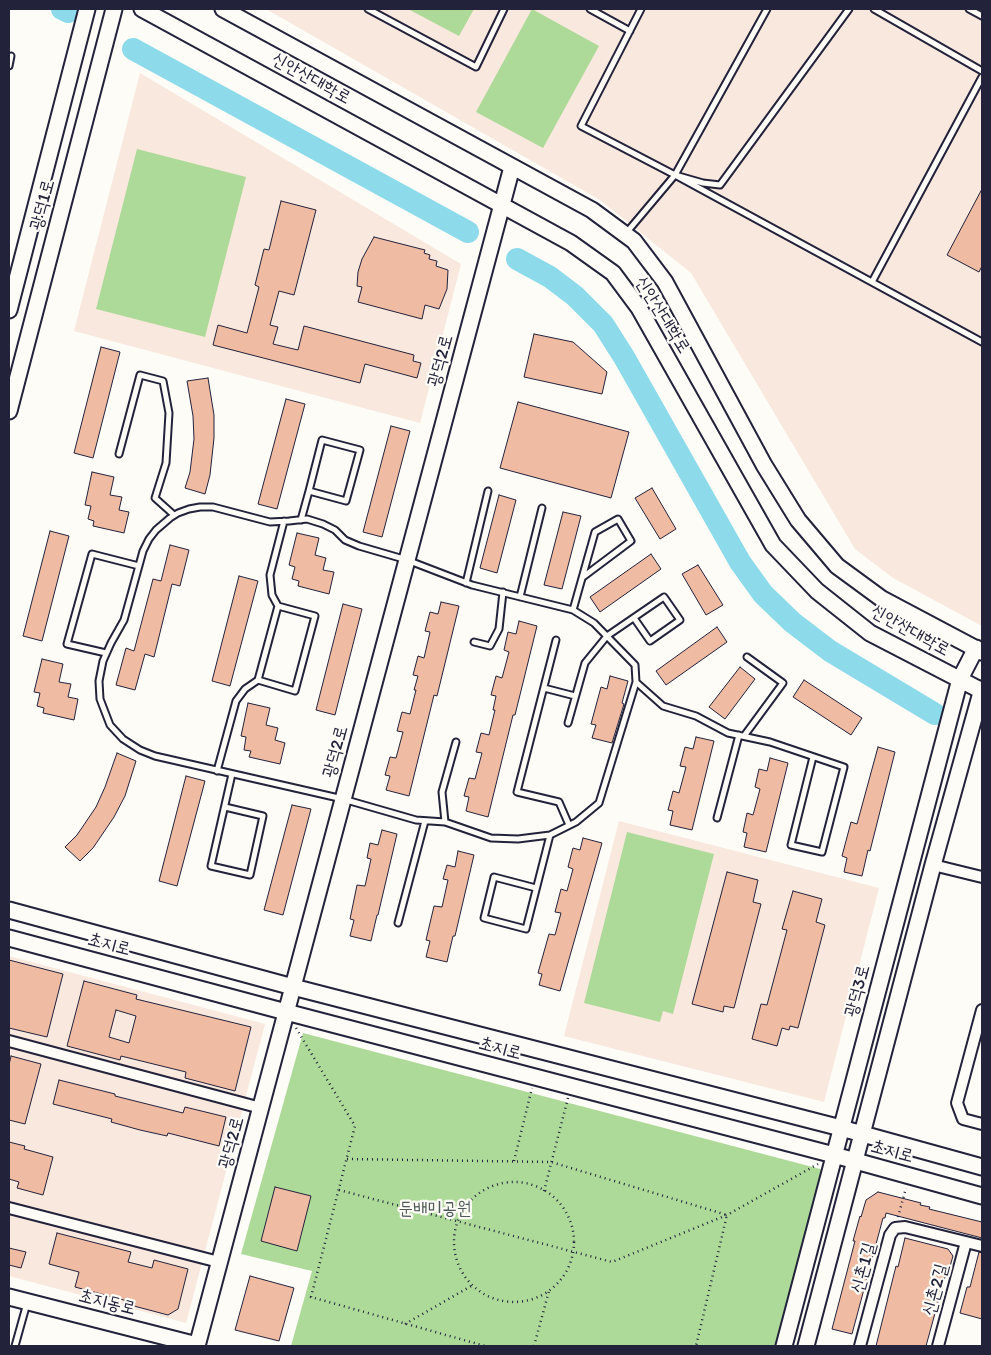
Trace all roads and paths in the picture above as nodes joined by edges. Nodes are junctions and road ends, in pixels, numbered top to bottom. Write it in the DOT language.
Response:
graph roads {
  1 [pos="87,9"];
  2 [pos="114,9"];
  3 [pos="142,9"];
  4 [pos="223,9"];
  5 [pos="368,9"];
  6 [pos="504,9"];
  7 [pos="590,9"];
  8 [pos="641,9"];
  9 [pos="767,9"];
  10 [pos="849,9"];
  11 [pos="874,9"];
  12 [pos="969,9"];
  13 [pos="982,16"];
  14 [pos="630,31"];
  15 [pos="11,56"];
  16 [pos="9,66"];
  17 [pos="982,71"];
  18 [pos="982,76"];
  19 [pos="512,167"];
  20 [pos="675,175"];
  21 [pos="502,205"];
  22 [pos="625,234"];
  23 [pos="872,282"];
  24 [pos="9,310"];
  25 [pos="982,342"];
  26 [pos="15,363"];
  27 [pos="9,410"];
  28 [pos="119,454"];
  29 [pos="309,491"];
  30 [pos="488,491"];
  31 [pos="542,508"];
  32 [pos="174,515"];
  33 [pos="302,520"];
  34 [pos="284,521"];
  35 [pos="407,560"];
  36 [pos="139,566"];
  37 [pos="583,577"];
  38 [pos="466,583"];
  39 [pos="503,592"];
  40 [pos="520,597"];
  41 [pos="278,606"];
  42 [pos="573,610"];
  43 [pos="634,618"];
  44 [pos="607,636"];
  45 [pos="556,640"];
  46 [pos="474,642"];
  47 [pos="979,650"];
  48 [pos="106,653"];
  49 [pos="747,657"];
  50 [pos="258,680"];
  51 [pos="960,680"];
  52 [pos="636,682"];
  53 [pos="544,688"];
  54 [pos="982,690"];
  55 [pos="575,696"];
  56 [pos="568,723"];
  57 [pos="741,736"];
  58 [pos="456,742"];
  59 [pos="813,757"];
  60 [pos="217,770"];
  61 [pos="232,774"];
  62 [pos="343,799"];
  63 [pos="225,807"];
  64 [pos="717,818"];
  65 [pos="424,821"];
  66 [pos="444,822"];
  67 [pos="569,825"];
  68 [pos="550,835"];
  69 [pos="933,865"];
  70 [pos="982,877"];
  71 [pos="536,888"];
  72 [pos="9,910"];
  73 [pos="398,923"];
  74 [pos="9,938"];
  75 [pos="293,987"];
  76 [pos="982,1010"];
  77 [pos="286,1012"];
  78 [pos="9,1041"];
  79 [pos="535,1077"];
  80 [pos="571,1087"];
  81 [pos="261,1108"];
  82 [pos="982,1124"];
  83 [pos="841,1128"];
  84 [pos="862,1134"];
  85 [pos="834,1155"];
  86 [pos="347,1159"];
  87 [pos="855,1161"];
  88 [pos="514,1162"];
  89 [pos="551,1162"];
  90 [pos="982,1167"];
  91 [pos="909,1176"];
  92 [pos="339,1190"];
  93 [pos="544,1190"];
  94 [pos="982,1196"];
  95 [pos="9,1208"];
  96 [pos="727,1215"];
  97 [pos="458,1222"];
  98 [pos="895,1228"];
  99 [pos="966,1242"];
  100 [pos="982,1246"];
  101 [pos="573,1252"];
  102 [pos="219,1262"];
  103 [pos="473,1285"];
  104 [pos="550,1289"];
  105 [pos="9,1297"];
  106 [pos="27,1302"];
  107 [pos="405,1324"];
  108 [pos="478,1345"];
  109 [pos="15,1346"];
  110 [pos="197,1346"];
  111 [pos="485,1346"];
  112 [pos="534,1346"];
  113 [pos="696,1346"];
  114 [pos="784,1346"];
  115 [pos="806,1346"];
  116 [pos="860,1346"];
  117 [pos="938,1346"];
  1 -- 24 [label="street, 광덕1로"];
  2 -- 26 [label="street, 광덕1로"];
  3 -- 21 [label="street, 신안산대학로"];
  4 -- 19 [label="street, 신안산대학로"];
  5 -- 6 [label="lane"];
  7 -- 14 [label="lane"];
  8 -- 14 [label="lane"];
  9 -- 20 [label="lane"];
  10 -- 20 [label="lane"];
  11 -- 17 [label="lane"];
  12 -- 13 [label="lane"];
  14 -- 20 [label="lane"];
  15 -- 16 [label="lane"];
  18 -- 23 [label="lane"];
  19 -- 21 [label="street, 광덕2로"];
  19 -- 22 [label="street, 신안산대학로"];
  20 -- 22 [label="lane"];
  20 -- 23 [label="lane"];
  21 -- 35 [label="street, 광덕2로"];
  21 -- 51 [label="street, 신안산대학로"];
  22 -- 47 [label="street, 신안산대학로"];
  23 -- 25 [label="lane"];
  26 -- 27 [label="street, 광덕1로"];
  28 -- 32 [label="lane"];
  29 -- 29 [label="lane"];
  29 -- 33 [label="lane"];
  30 -- 38 [label="lane"];
  31 -- 40 [label="lane"];
  32 -- 34 [label="lane"];
  32 -- 36 [label="lane"];
  33 -- 34 [label="lane"];
  33 -- 35 [label="lane"];
  34 -- 41 [label="lane"];
  35 -- 38 [label="lane"];
  35 -- 62 [label="street, 광덕2로"];
  36 -- 48 [label="lane"];
  36 -- 48 [label="lane"];
  37 -- 37 [label="lane"];
  37 -- 42 [label="lane"];
  38 -- 39 [label="lane"];
  39 -- 40 [label="lane"];
  39 -- 46 [label="lane"];
  40 -- 42 [label="lane"];
  41 -- 50 [label="lane"];
  41 -- 50 [label="lane"];
  42 -- 44 [label="lane"];
  43 -- 43 [label="lane"];
  43 -- 44 [label="lane"];
  44 -- 52 [label="lane"];
  44 -- 55 [label="lane"];
  45 -- 53 [label="lane"];
  47 -- 51 [label="street, 광덕3로"];
  48 -- 60 [label="lane"];
  49 -- 57 [label="lane"];
  50 -- 60 [label="lane"];
  51 -- 54 [label="street, 신안산대학로"];
  51 -- 83 [label="street, 광덕3로"];
  52 -- 57 [label="lane"];
  52 -- 67 [label="lane"];
  53 -- 55 [label="lane"];
  53 -- 67 [label="lane"];
  54 -- 69 [label="street"];
  55 -- 56 [label="lane"];
  57 -- 59 [label="lane"];
  57 -- 64 [label="lane"];
  58 -- 66 [label="lane"];
  59 -- 59 [label="lane"];
  60 -- 61 [label="lane"];
  61 -- 62 [label="lane"];
  61 -- 63 [label="lane"];
  62 -- 65 [label="lane"];
  62 -- 75 [label="street, 광덕2로"];
  63 -- 63 [label="lane"];
  65 -- 66 [label="lane"];
  65 -- 73 [label="lane"];
  66 -- 68 [label="lane"];
  67 -- 68 [label="lane"];
  68 -- 71 [label="lane"];
  69 -- 70 [label="street"];
  69 -- 84 [label="street"];
  71 -- 71 [label="lane"];
  72 -- 75 [label="street, 초지로"];
  74 -- 77 [label="street, 초지로"];
  75 -- 77 [label="street, 광덕2로"];
  75 -- 83 [label="street, 초지로"];
  76 -- 82 [label="street"];
  77 -- 79 [label="street, 초지로"];
  77 -- 81 [label="street, 광덕2로"];
  77 -- 86 [label="path"];
  78 -- 81 [label="street"];
  79 -- 80 [label="street, 초지로"];
  79 -- 88 [label="path"];
  80 -- 85 [label="street, 초지로"];
  80 -- 89 [label="path"];
  81 -- 102 [label="street, 광덕2로"];
  83 -- 84 [label="street, 초지로"];
  83 -- 85 [label="street, 광덕3로"];
  84 -- 87 [label="street"];
  84 -- 90 [label="street, 초지로"];
  85 -- 87 [label="street, 초지로"];
  85 -- 96 [label="path"];
  85 -- 114 [label="street, 광덕3로"];
  86 -- 88 [label="path"];
  86 -- 92 [label="path"];
  87 -- 91 [label="street, 초지로"];
  87 -- 115 [label="street"];
  88 -- 89 [label="path"];
  89 -- 93 [label="path"];
  89 -- 96 [label="path"];
  91 -- 94 [label="street, 초지로"];
  91 -- 98 [label="path"];
  92 -- 97 [label="path"];
  92 -- 107 [label="path"];
  93 -- 97 [label="path"];
  93 -- 101 [label="path"];
  95 -- 102 [label="street"];
  96 -- 101 [label="path"];
  96 -- 113 [label="path"];
  97 -- 101 [label="path"];
  97 -- 103 [label="path"];
  98 -- 99 [label="street, 신촌1길"];
  98 -- 116 [label="street, 신촌1길"];
  99 -- 100 [label="street, 신촌1길"];
  99 -- 117 [label="street, 신촌2길"];
  101 -- 104 [label="path"];
  102 -- 110 [label="street, 광덕2로"];
  103 -- 104 [label="path"];
  103 -- 107 [label="path"];
  104 -- 112 [label="path"];
  105 -- 106 [label="street, 초지동로"];
  106 -- 109 [label="lane"];
  106 -- 110 [label="street, 초지동로"];
  107 -- 108 [label="path"];
  108 -- 111 [label="path"];
}
